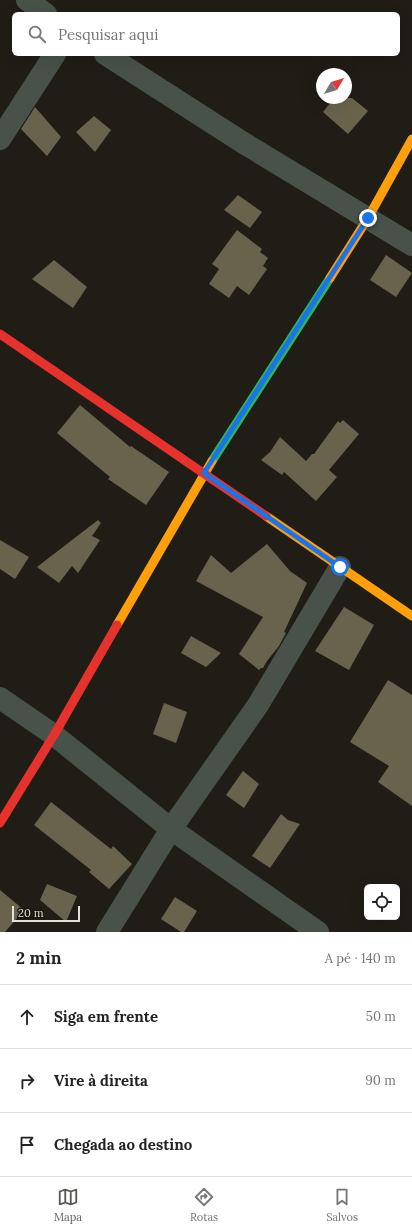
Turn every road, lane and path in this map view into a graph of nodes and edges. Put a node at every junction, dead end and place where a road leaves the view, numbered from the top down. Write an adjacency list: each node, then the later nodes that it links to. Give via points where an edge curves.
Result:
1 (27, 0): 2 (street)
2 (43, 12)
3 (55, 56): 5 (street)
4 (108, 56): 7 (street, via 242,142)
5 (0, 139)
6 (412, 139): 7 (street)
7 (368, 218): 8 (street); 10 (street)
8 (412, 245)
9 (0, 334): 10 (street)
10 (204, 473): 11 (street); 14 (street)
11 (340, 567): 12 (street); 16 (street, via 258,705)
12 (412, 616)
13 (0, 698): 14 (street)
14 (54, 735): 15 (street); 16 (street)
15 (0, 823)
16 (171, 829): 17 (street); 18 (street)
17 (107, 932)
18 (318, 932)

